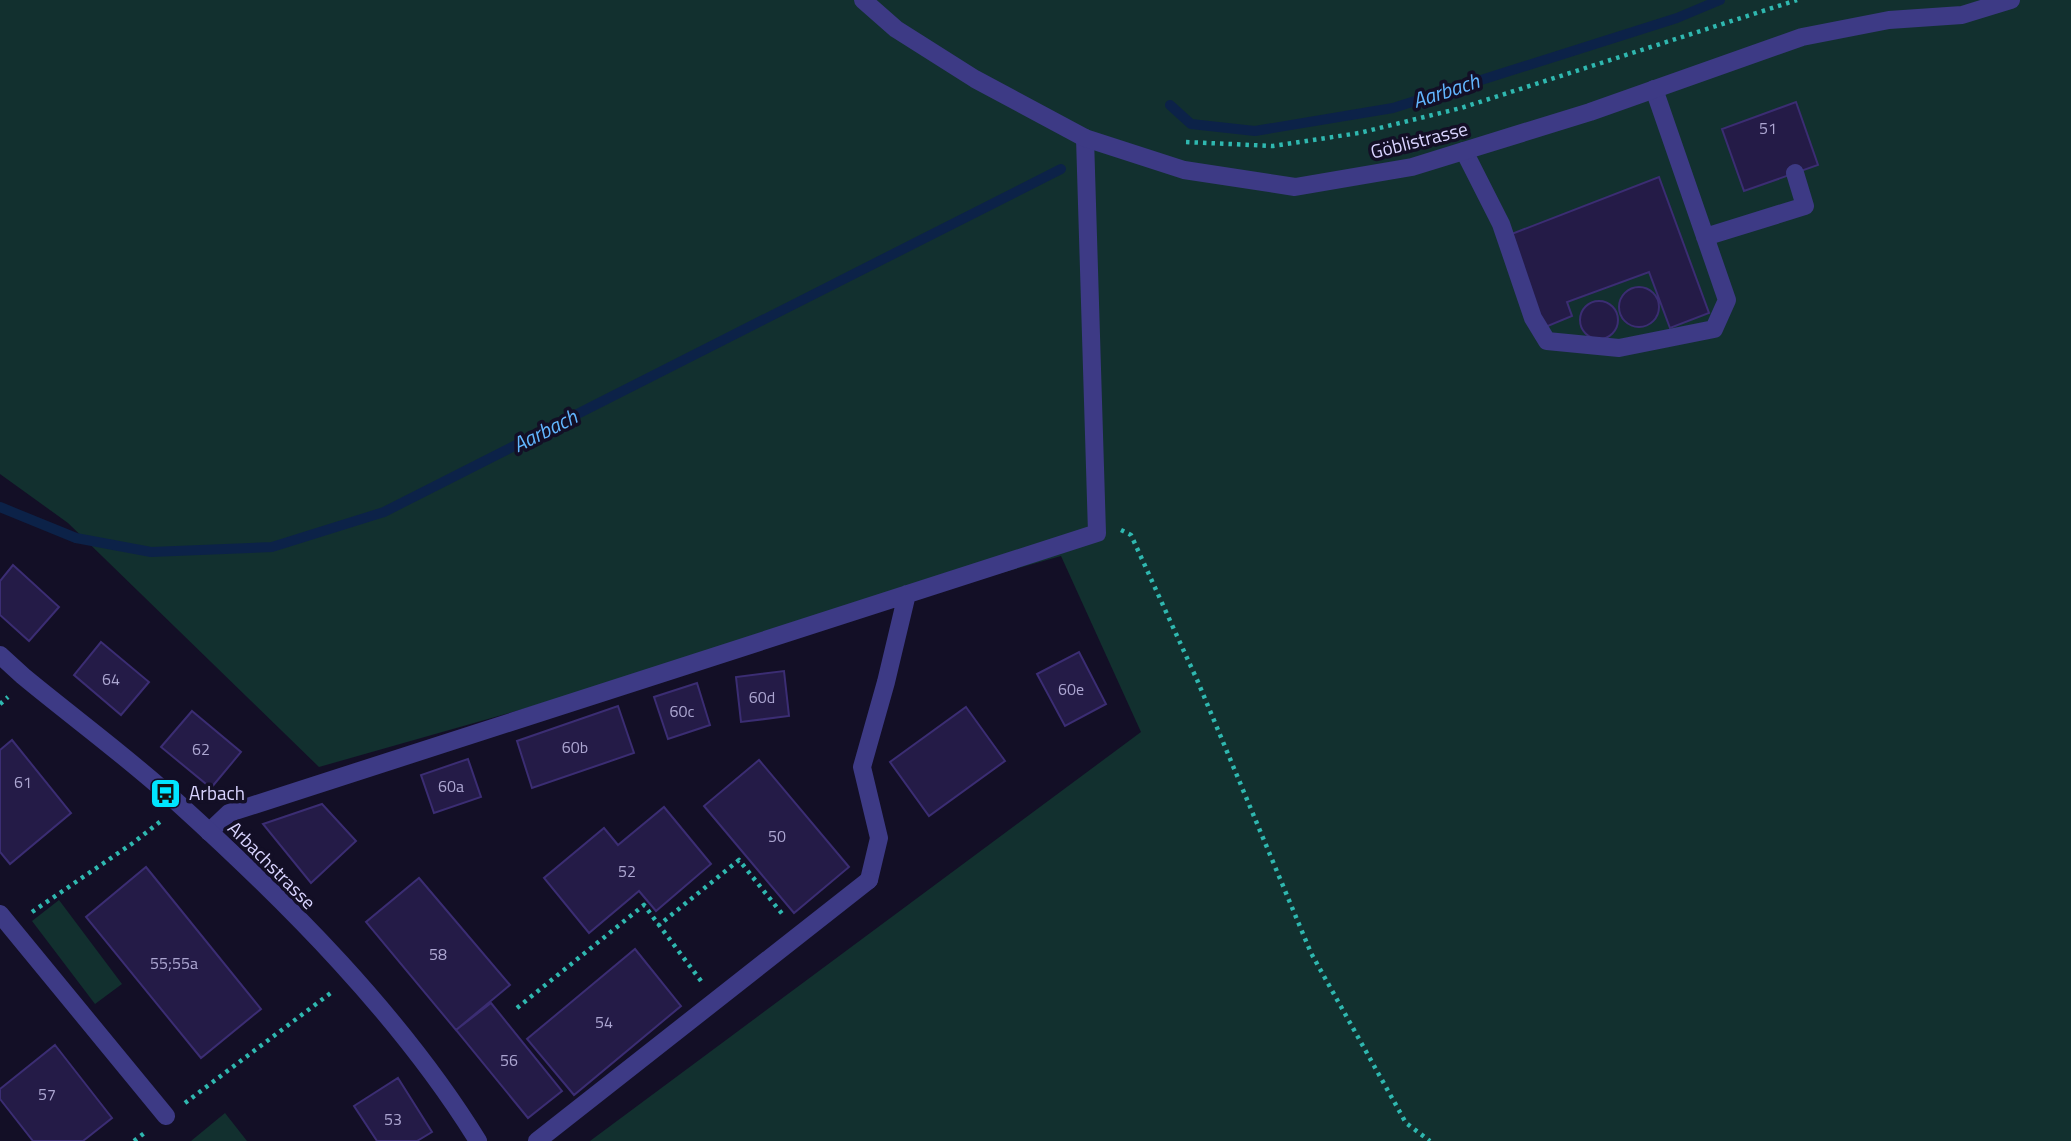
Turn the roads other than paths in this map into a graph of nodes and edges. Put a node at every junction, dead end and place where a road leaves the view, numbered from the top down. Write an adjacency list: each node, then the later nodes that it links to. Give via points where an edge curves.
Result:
1 (863, 0): 4 (street, Göblistrasse, via 896,29 975,79)
2 (2011, 0): 3 (street, Göblistrasse, via 1962,15 1889,20 1801,37)
3 (1654, 89): 5 (street, Göblistrasse); 7 (street)
4 (1085, 138): 5 (street, Göblistrasse, via 1184,170 1296,187 1412,167); 8 (street, via 1097,533)
5 (1464, 151): 7 (street, via 1501,224 1533,318 1547,341 1619,348 1714,329 1727,300)
6 (1795, 173): 7 (street, via 1805,206)
7 (1705, 237)
8 (907, 594): 10 (street, via 229,813); 14 (street, via 862,767 879,838 869,880)
9 (0, 655): 10 (street, Arbachstrasse)
10 (209, 832): 13 (street, Arbachstrasse, via 353,976 432,1074)
11 (0, 914): 12 (street)
12 (166, 1116)
13 (478, 1141)
14 (537, 1141)

